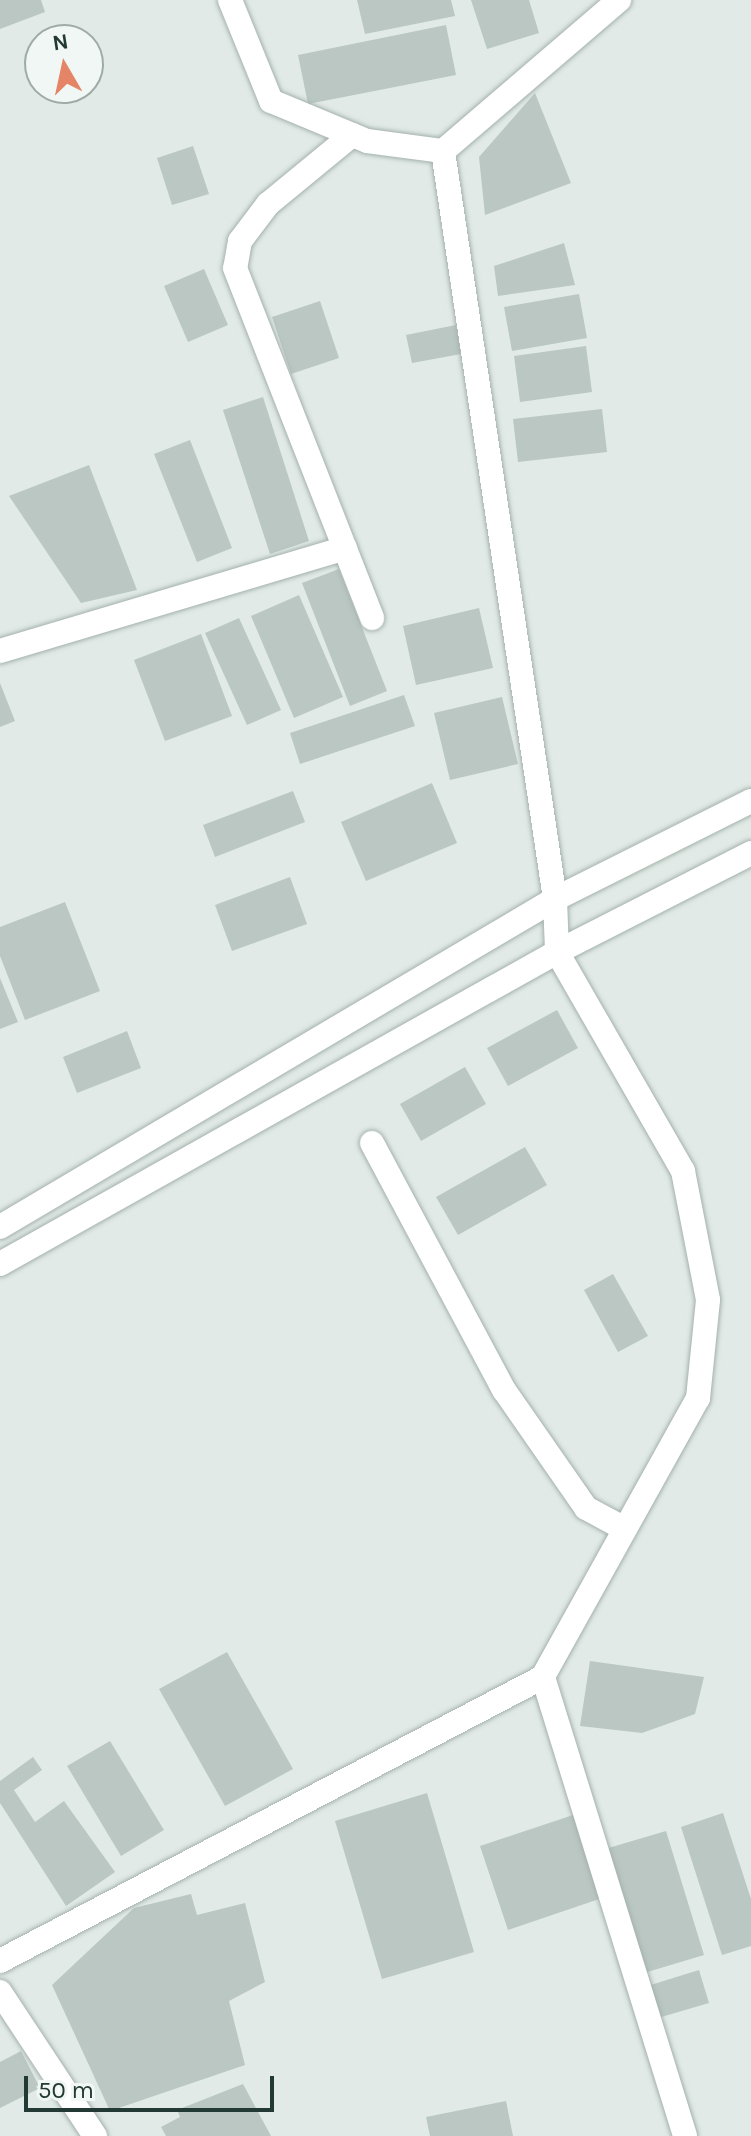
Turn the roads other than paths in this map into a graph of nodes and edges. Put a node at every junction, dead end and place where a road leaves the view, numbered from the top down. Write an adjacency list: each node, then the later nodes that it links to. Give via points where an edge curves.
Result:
1 (230, 0): 3 (street, via 271,101)
2 (619, 0): 4 (street)
3 (352, 135): 4 (street); 5 (street, via 268,204 240,241 235,268)
4 (443, 151): 10 (street)
5 (345, 548): 6 (street); 7 (street)
6 (372, 618)
7 (0, 651)
8 (751, 801): 10 (street)
9 (751, 853): 11 (street)
10 (555, 899): 11 (street); 13 (street)
11 (557, 952): 14 (street); 15 (street, via 683,1171 708,1300 698,1398)
12 (372, 1143): 15 (street, via 504,1390 586,1508)
13 (0, 1227)
14 (0, 1264)
15 (625, 1529): 16 (street)
16 (543, 1677): 17 (street, via 519,1684); 20 (street)
17 (0, 1961)
18 (0, 1992): 19 (street)
19 (95, 2136)
20 (685, 2136)

